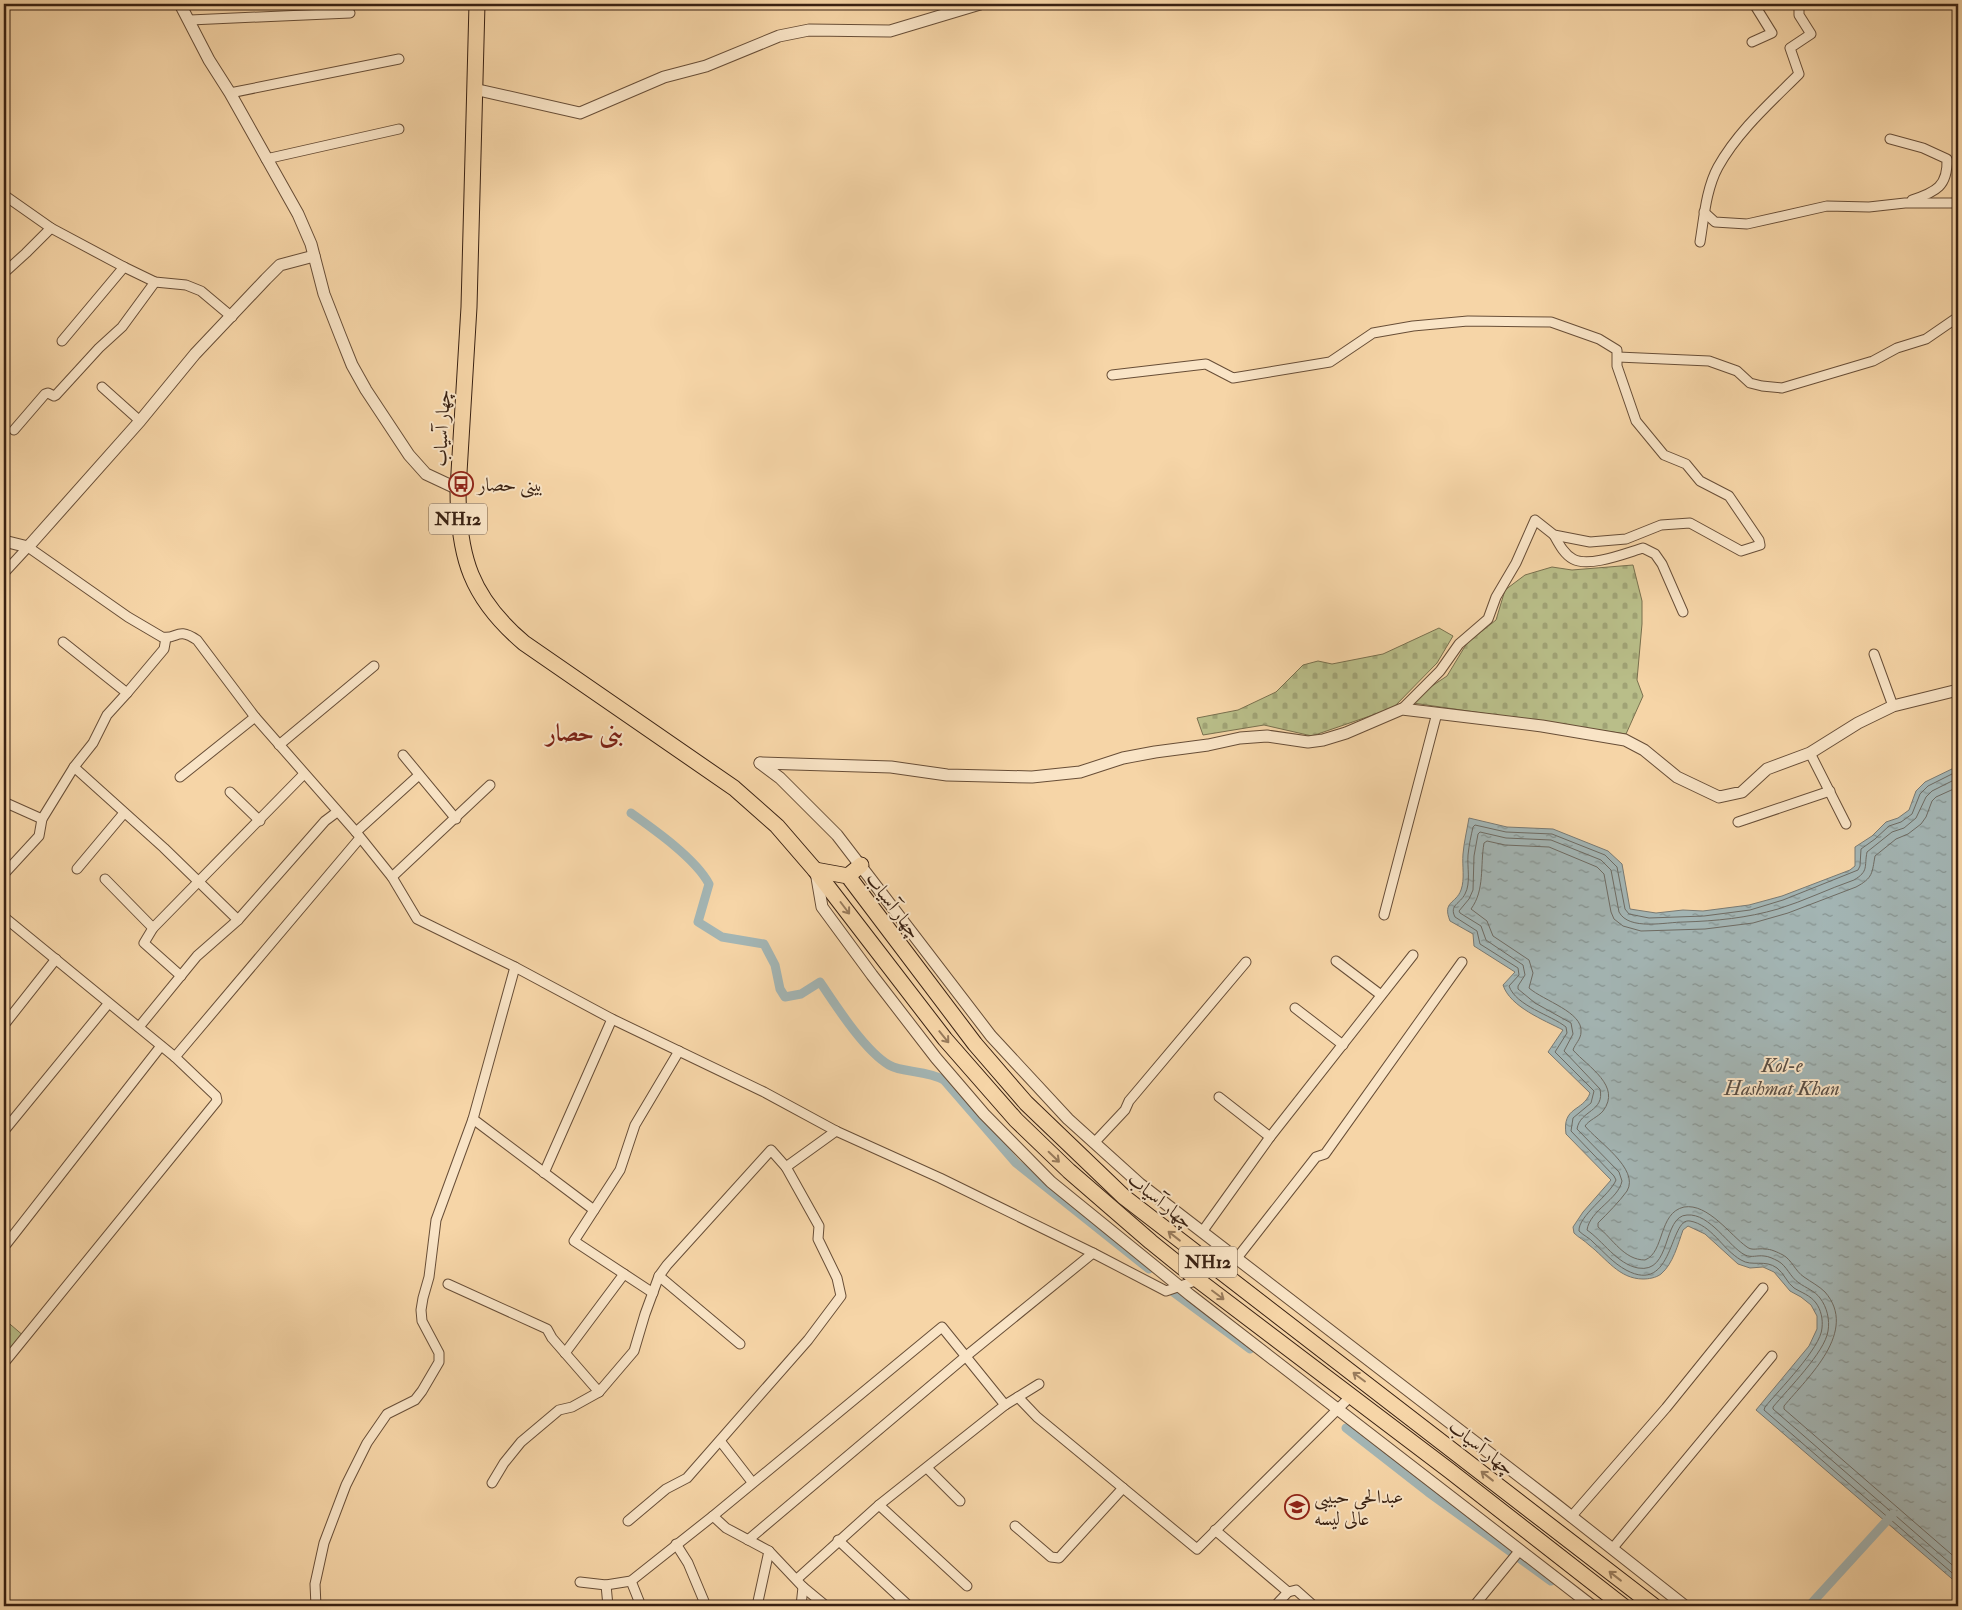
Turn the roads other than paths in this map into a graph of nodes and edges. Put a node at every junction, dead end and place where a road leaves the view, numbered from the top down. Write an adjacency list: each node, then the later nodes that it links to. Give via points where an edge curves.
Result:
1 (180, 4): 7 (street)
2 (477, 4): 10 (highway, چهار آسیاب / NH12)
3 (980, 4): 10 (street, via 890,31 809,30 779,36 706,66 664,77 580,113)
4 (1754, 4): 8 (street, via 1772,33)
5 (1799, 4): 18 (street, via 1799,15 1811,34 1790,48 1799,74 1750,123 1718,168)
6 (350, 13): 7 (street)
7 (190, 20): 11 (street, via 209,60)
8 (1752, 42)
9 (399, 59): 11 (street)
10 (474, 89): 33 (highway, چهار آسیاب / NH12, via 468,307)
11 (230, 93): 14 (street)
12 (399, 129): 14 (street)
13 (1890, 138): 16 (street, via 1947,159 1944,181 1929,195)
14 (266, 159): 21 (street, via 298,214)
15 (4, 195): 19 (street)
16 (1905, 203): 17 (street); 18 (street, via 1869,207 1827,206 1747,224 1715,222)
17 (1958, 203)
18 (1704, 212): 20 (street)
19 (50, 228): 22 (street); 23 (street)
20 (1700, 242)
21 (314, 256): 25 (street, via 280,266); 33 (street, via 324,294 352,365 389,428 426,474)
22 (124, 267): 24 (street); 27 (street)
23 (4, 273)
24 (155, 282): 25 (street, via 186,285 201,291); 32 (street, via 122,327 56,395 45,394)
25 (232, 317): 31 (street, via 195,354)
26 (1958, 317): 28 (street, via 1926,339 1897,348 1873,361 1782,388 1750,383 1737,372 1709,361)
27 (62, 341)
28 (1618, 357): 29 (street, via 1617,350 1599,339 1551,322 1468,320 1373,332 1330,362 1233,378 1206,364); 34 (street, via 1617,366 1636,420 1664,455 1686,464 1700,481 1729,496 1760,545 1741,551 1690,523 1661,525 1626,539 1590,542)
29 (1112, 375)
30 (102, 387): 31 (street)
31 (140, 420): 36 (street)
32 (14, 430)
33 (458, 489): 70 (highway, چهار آسیاب / NH12, via 461,543 468,568 488,607 505,626 550,661 734,788 777,826)
34 (1554, 534): 38 (street, via 1563,551 1574,560 1585,562 1614,557 1643,548 1655,554); 46 (street, via 1535,520 1488,619 1459,644 1440,671)
35 (4, 541): 36 (street)
36 (28, 547): 37 (street); 39 (street, via 128,617)
37 (4, 573)
38 (1683, 612)
39 (166, 638): 44 (street, via 164,649); 48 (street, via 187,633 197,640)
40 (63, 642): 44 (street)
41 (1874, 654): 45 (street)
42 (374, 666): 49 (street)
43 (1958, 690): 45 (street)
44 (128, 693): 52 (street, via 107,714 93,743)
45 (1893, 706): 50 (street)
46 (1402, 709): 47 (street); 68 (street, via 1323,740 1308,742 1267,736 1240,738 1123,758 1080,772 1032,777 947,775 891,767 760,762 837,835)
47 (1437, 713): 50 (street, via 1626,740 1677,777 1719,797 1742,792 1767,769); 76 (street)
48 (255, 717): 49 (street); 55 (street)
49 (279, 745): 53 (street)
50 (1810, 752): 57 (street)
51 (403, 755): 54 (street)
52 (74, 767): 61 (street); 63 (street)
53 (304, 774): 60 (street); 64 (street)
54 (420, 775): 62 (street); 67 (street)
55 (180, 777)
56 (490, 785): 62 (street)
57 (1830, 791): 65 (street); 66 (street)
58 (230, 792): 64 (street)
59 (4, 802): 63 (street)
60 (337, 812): 67 (street); 78 (street)
61 (124, 813): 69 (street); 75 (street)
62 (456, 818): 73 (street)
63 (42, 820): 71 (street, via 39,836)
64 (260, 821): 75 (street)
65 (1738, 822)
66 (1846, 824)
67 (358, 835): 73 (street); 96 (street)
68 (861, 865): 72 (highway); 102 (street, via 991,1036)
69 (77, 869)
70 (816, 870): 72 (highway, چهار آسیاب); 112 (highway, چهار آسیاب / NH12, one-way to 112, via 945,1039 1016,1120 1069,1171); 114 (street, via 822,907 936,1058 984,1114 1051,1182)
71 (4, 874)
72 (848, 876): 165 (highway, چهار آسیاب / NH12, one-way to 72, via 1124,1197 1026,1103 974,1044)
73 (392, 877): 85 (street, via 417,919)
74 (105, 879): 79 (street)
75 (199, 883): 78 (street); 79 (street)
76 (1384, 915)
77 (4, 917): 81 (street)
78 (238, 920): 86 (street, via 197,956)
79 (153, 928): 86 (street, via 144,943)
80 (1414, 955): 87 (street)
81 (56, 959): 88 (street); 91 (street)
82 (1336, 961): 87 (street)
83 (1246, 962): 102 (street, via 1129,1101 1125,1110)
84 (1462, 962): 109 (street, via 1325,1154 1316,1158)
85 (515, 967): 90 (street); 98 (street)
86 (181, 976): 92 (street)
87 (1381, 995): 93 (street)
88 (108, 1004): 92 (street); 99 (street)
89 (1295, 1008): 93 (street)
90 (612, 1019): 95 (street); 104 (street)
91 (4, 1025)
92 (139, 1027): 94 (street)
93 (1343, 1045): 101 (street)
94 (162, 1046): 96 (street); 107 (street)
95 (679, 1051): 100 (street); 105 (street, via 635,1125 620,1170)
96 (174, 1057): 121 (street, via 216,1096 217,1101)
97 (1219, 1097): 101 (street)
98 (473, 1119): 104 (street); 152 (street, via 436,1220 423,1298 422,1321 436,1344 439,1362 418,1395 387,1414 366,1443 324,1543 315,1584)
99 (4, 1131)
100 (836, 1131): 103 (street); 108 (street)
101 (1270, 1137): 106 (street)
102 (1094, 1143): 106 (street)
103 (786, 1167): 111 (street, via 771,1150); 128 (street, via 819,1226 818,1239 837,1278 841,1296)
104 (544, 1172): 105 (street)
105 (594, 1210): 110 (street, via 574,1241)
106 (1202, 1232): 109 (street)
107 (4, 1247)
108 (1094, 1253): 114 (street, via 1166,1291); 120 (street)
109 (1236, 1258): 136 (street)
110 (624, 1274): 116 (street); 118 (street)
111 (659, 1276): 116 (street); 117 (street)
112 (1198, 1280): 114 (street); 124 (highway, چهار آسیاب / NH12, one-way to 124)
113 (448, 1284): 118 (street, via 548,1329)
114 (1180, 1286): 127 (street)
115 (1763, 1288): 136 (street, via 1666,1408)
116 (653, 1294): 123 (street, via 634,1350)
117 (740, 1344)
118 (565, 1353): 123 (street)
119 (1772, 1356): 143 (street)
120 (965, 1357): 126 (street); 130 (street, via 942,1327); 140 (street)
121 (4, 1363)
122 (1039, 1384): 125 (street)
123 (599, 1392): 131 (street, via 572,1407 559,1410 521,1442)
124 (1351, 1396): 127 (street); 164 (highway, چهار آسیاب / NH12)
125 (1018, 1397): 126 (street); 132 (street, via 1037,1417)
126 (1005, 1405): 129 (street)
127 (1339, 1410): 139 (street); 145 (street)
128 (721, 1442): 130 (street); 137 (street, via 687,1478 666,1489)
129 (927, 1468): 133 (street); 134 (street)
130 (752, 1482): 135 (street)
131 (492, 1483)
132 (1123, 1488): 138 (street, via 1059,1558 1051,1557); 139 (street, via 1197,1549)
133 (960, 1501)
134 (879, 1505): 141 (street); 150 (street)
135 (713, 1516): 140 (street, via 726,1528); 142 (street)
136 (1571, 1517): 143 (street)
137 (628, 1521)
138 (1016, 1526)
139 (1215, 1530): 151 (street)
140 (748, 1540): 144 (street)
141 (838, 1540): 148 (street); 159 (street)
142 (676, 1544): 146 (street); 155 (street, via 688,1563)
143 (1612, 1549): 166 (street)
144 (769, 1551): 148 (street); 156 (street)
145 (1517, 1554): 162 (street); 163 (street)
146 (631, 1581): 149 (street); 154 (street)
147 (580, 1582): 149 (street)
148 (800, 1583): 157 (street); 158 (street)
149 (606, 1585): 153 (street)
150 (967, 1586)
151 (1288, 1592): 160 (street); 161 (street, via 1296,1590)
152 (316, 1606)
153 (608, 1606)
154 (641, 1606)
155 (706, 1606)
156 (757, 1606)
157 (801, 1606)
158 (826, 1606)
159 (910, 1606)
160 (1275, 1606)
161 (1314, 1606)
162 (1474, 1606)
163 (1592, 1606)
164 (1623, 1606)
165 (1654, 1606)
166 (1685, 1606)

